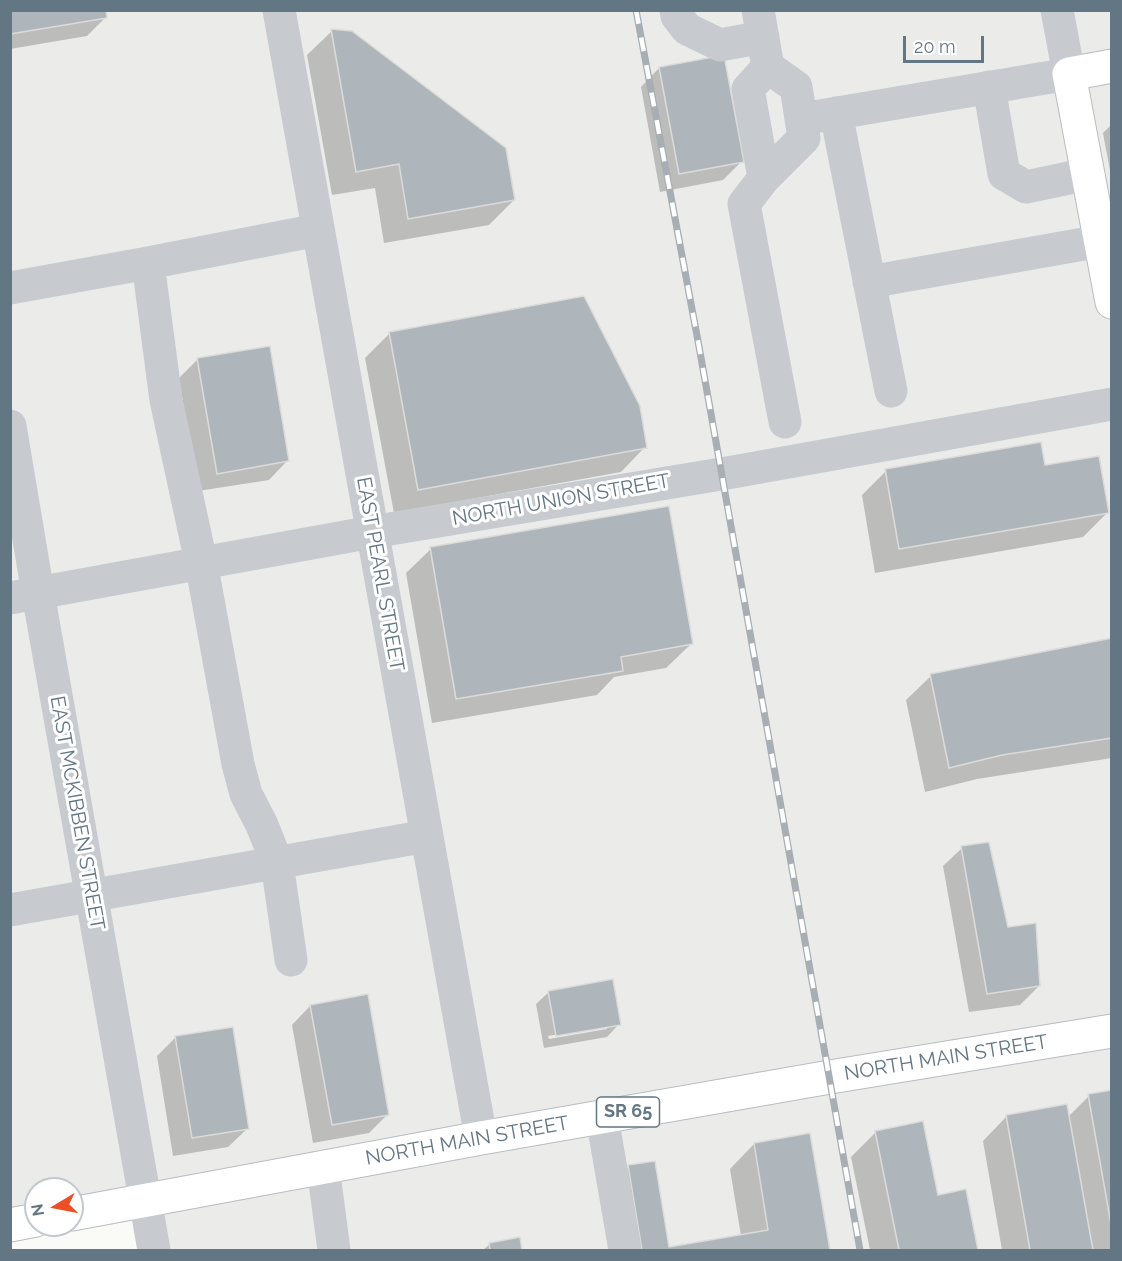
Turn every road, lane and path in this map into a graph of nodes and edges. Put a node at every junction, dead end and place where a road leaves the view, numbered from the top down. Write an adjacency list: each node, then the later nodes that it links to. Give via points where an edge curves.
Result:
1 (279, 10): 12 (street, EAST PEARL STREET)
2 (676, 10): 4 (street, via 687,29 720,45)
3 (1057, 10): 6 (street)
4 (763, 38): 9 (street, via 796,87); 11 (street, via 748,89)
5 (1112, 66): 6 (main road)
6 (1069, 74): 7 (street); 10 (main road)
7 (989, 87): 8 (street); 10 (street, via 1005,174 1026,187)
8 (836, 113): 9 (street); 15 (street)
9 (802, 119): 11 (street, via 804,138)
10 (1088, 174): 13 (main road)
11 (764, 178): 20 (street, via 744,204)
12 (318, 230): 14 (street); 22 (street, EAST PEARL STREET)
13 (1106, 240): 15 (street); 17 (main road)
14 (148, 263): 16 (street); 23 (street, via 166,400)
15 (869, 282): 18 (street)
16 (10, 288)
17 (1112, 302)
18 (891, 391)
19 (1112, 404): 22 (street, NORTH UNION STREET)
20 (785, 422)
21 (10, 426): 24 (street, EAST MCKIBBEN STREET)
22 (372, 532): 23 (street, NORTH UNION STREET); 25 (street, EAST PEARL STREET)
23 (201, 562): 24 (street, NORTH UNION STREET); 26 (street, via 238,765 246,794)
24 (24, 596): 27 (street, EAST MCKIBBEN STREET)
25 (427, 836): 26 (street); 32 (street, EAST PEARL STREET)
26 (277, 863): 27 (street); 29 (street)
27 (92, 895): 28 (street); 34 (street, EAST MCKIBBEN STREET)
28 (10, 910)
29 (291, 960)
30 (1112, 1031): 31 (main road, NORTH MAIN STREET / SR 65)
31 (602, 1117): 32 (main road, NORTH MAIN STREET / SR 65); 38 (street)
32 (481, 1138): 33 (main road, NORTH MAIN STREET / SR 65)
33 (323, 1167): 34 (main road, NORTH MAIN STREET / SR 65); 37 (street)
34 (146, 1200): 35 (main road, NORTH MAIN STREET / SR 65); 36 (street, EAST MCKIBBEN STREET)
35 (84, 1212)
36 (154, 1251)
37 (334, 1251)
38 (625, 1251)

